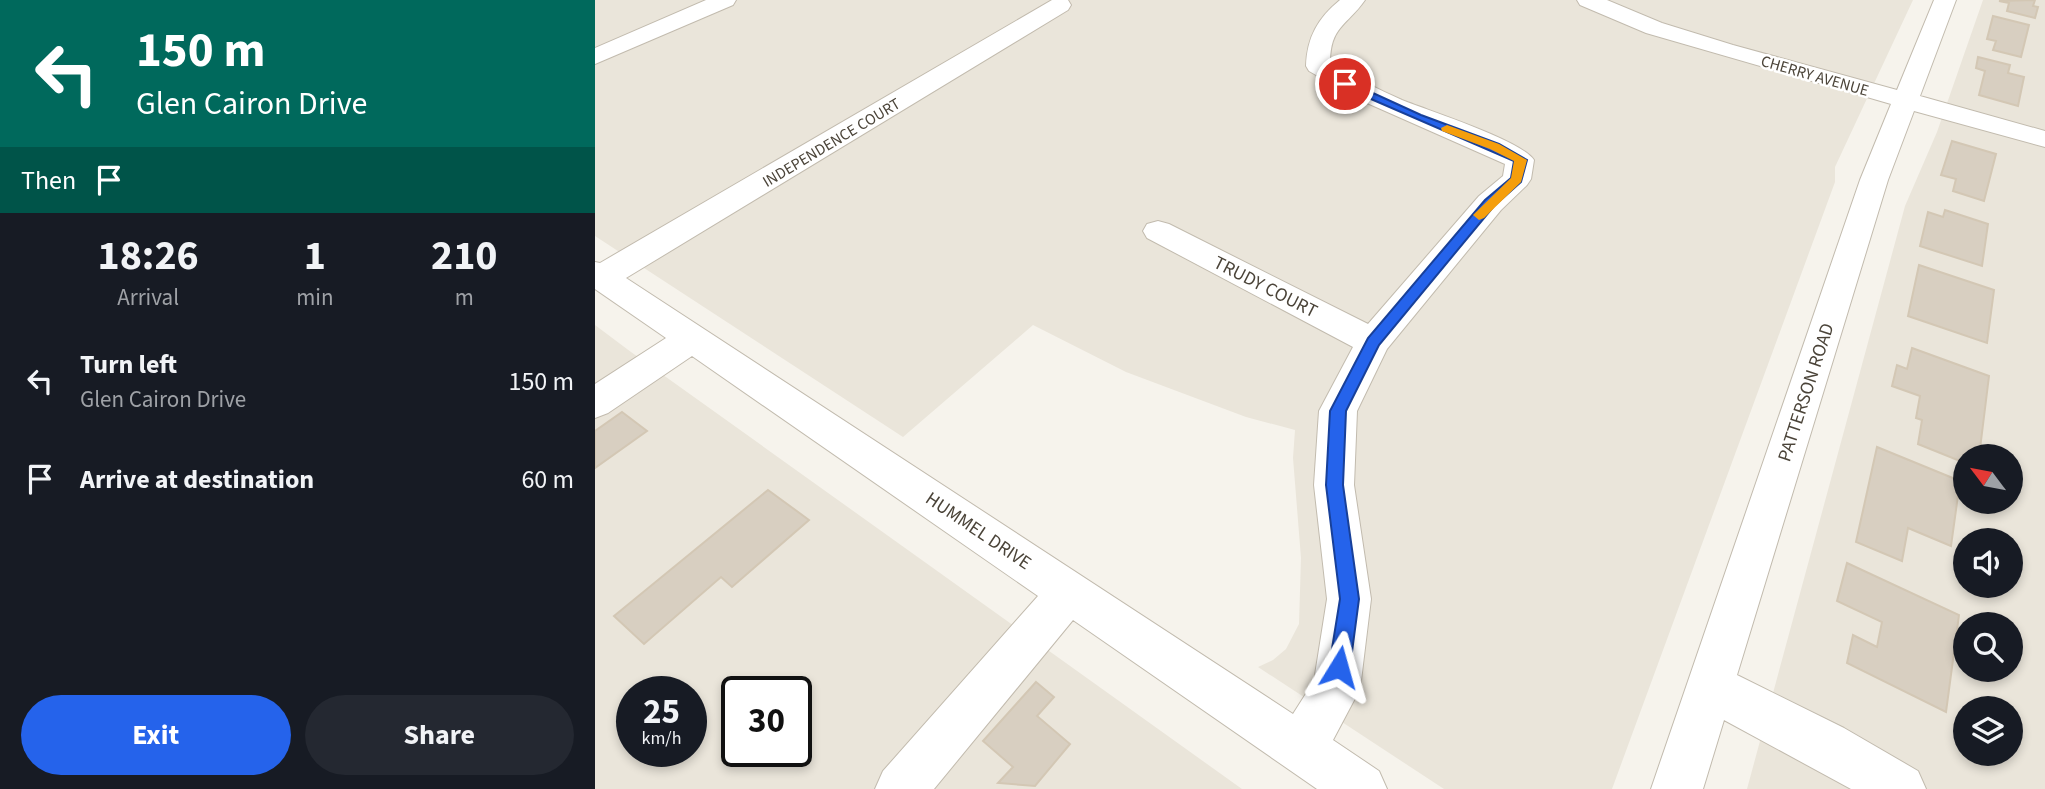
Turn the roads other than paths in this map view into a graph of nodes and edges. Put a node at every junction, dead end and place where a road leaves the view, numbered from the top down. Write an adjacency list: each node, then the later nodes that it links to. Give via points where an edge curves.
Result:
1 (725, 0): 6 (street)
2 (1354, 0): 12 (street, via 1332,18 1317,45 1318,66 1345,84 1520,160 1517,179 1490,203)
3 (1945, 0): 7 (street, PATTERSON ROAD)
4 (1611, 3): 7 (street, CHERRY AVENUE, via 1678,36)
5 (1060, 5): 10 (street, INDEPENDENCE COURT)
6 (595, 57)
7 (1905, 100): 8 (street, CHERRY AVENUE); 15 (street, PATTERSON ROAD, via 1874,180)
8 (2045, 139)
9 (1158, 231): 12 (street, TRUDY COURT)
10 (598, 275): 11 (street, HUMMEL DRIVE)
11 (693, 338): 13 (street); 14 (street, HUMMEL DRIVE)
12 (1373, 342): 16 (street, via 1338,411 1334,485 1349,599 1336,689)
13 (595, 403)
14 (1070, 591): 16 (street, HUMMEL DRIVE); 17 (street)
15 (1710, 687): 19 (street, PATTERSON ROAD); 20 (street)
16 (1301, 747): 18 (street, HUMMEL DRIVE)
17 (901, 789)
18 (1361, 789)
19 (1677, 789)
20 (1900, 789)

